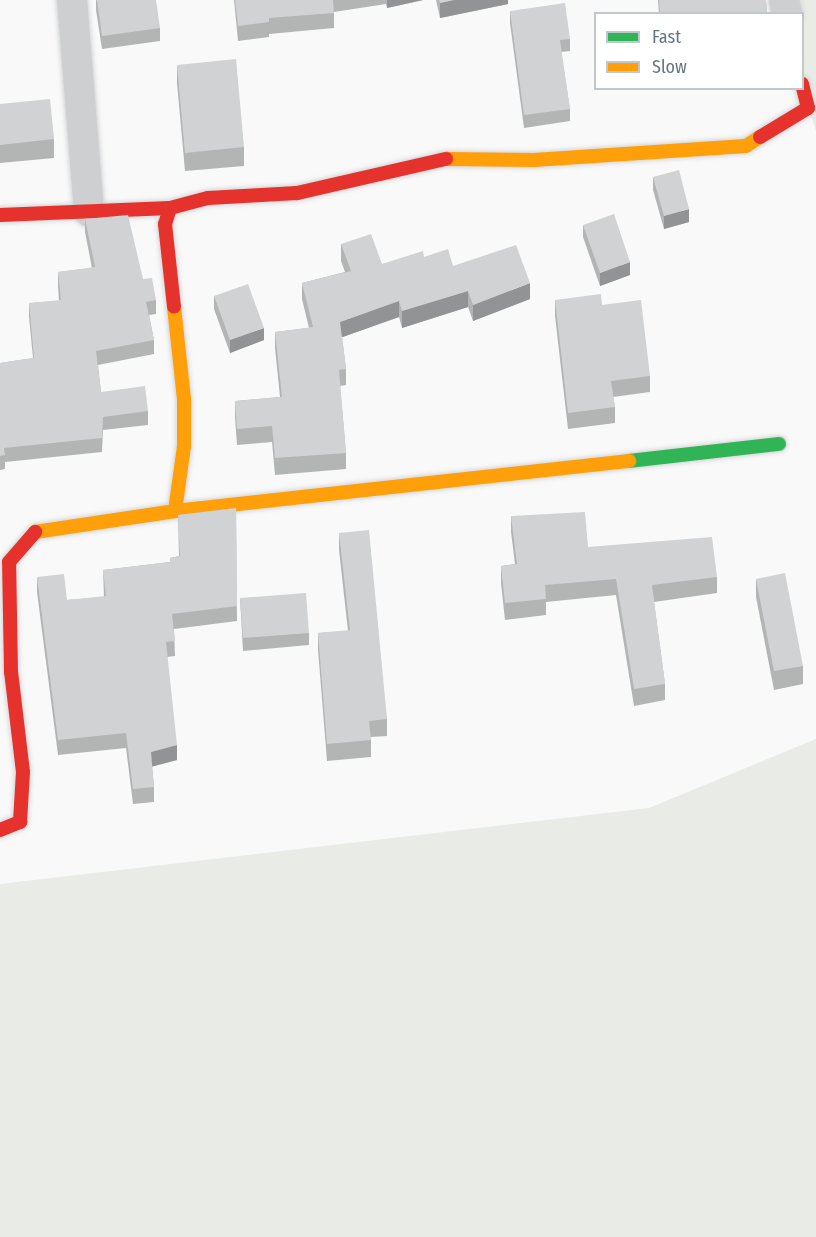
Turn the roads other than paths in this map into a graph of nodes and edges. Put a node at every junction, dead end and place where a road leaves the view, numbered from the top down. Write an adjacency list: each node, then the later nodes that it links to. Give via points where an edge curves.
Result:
1 (72, 0): 4 (street)
2 (804, 90): 3 (street, via 808,108 746,146 534,160 444,159 297,193 208,198)
3 (170, 208): 4 (street); 7 (street, via 165,224 184,399 184,446)
4 (89, 211): 5 (street)
5 (0, 215)
6 (779, 444): 7 (street)
7 (175, 511): 8 (street, via 37,529 9,562 11,672 23,772 20,822)
8 (0, 830)

